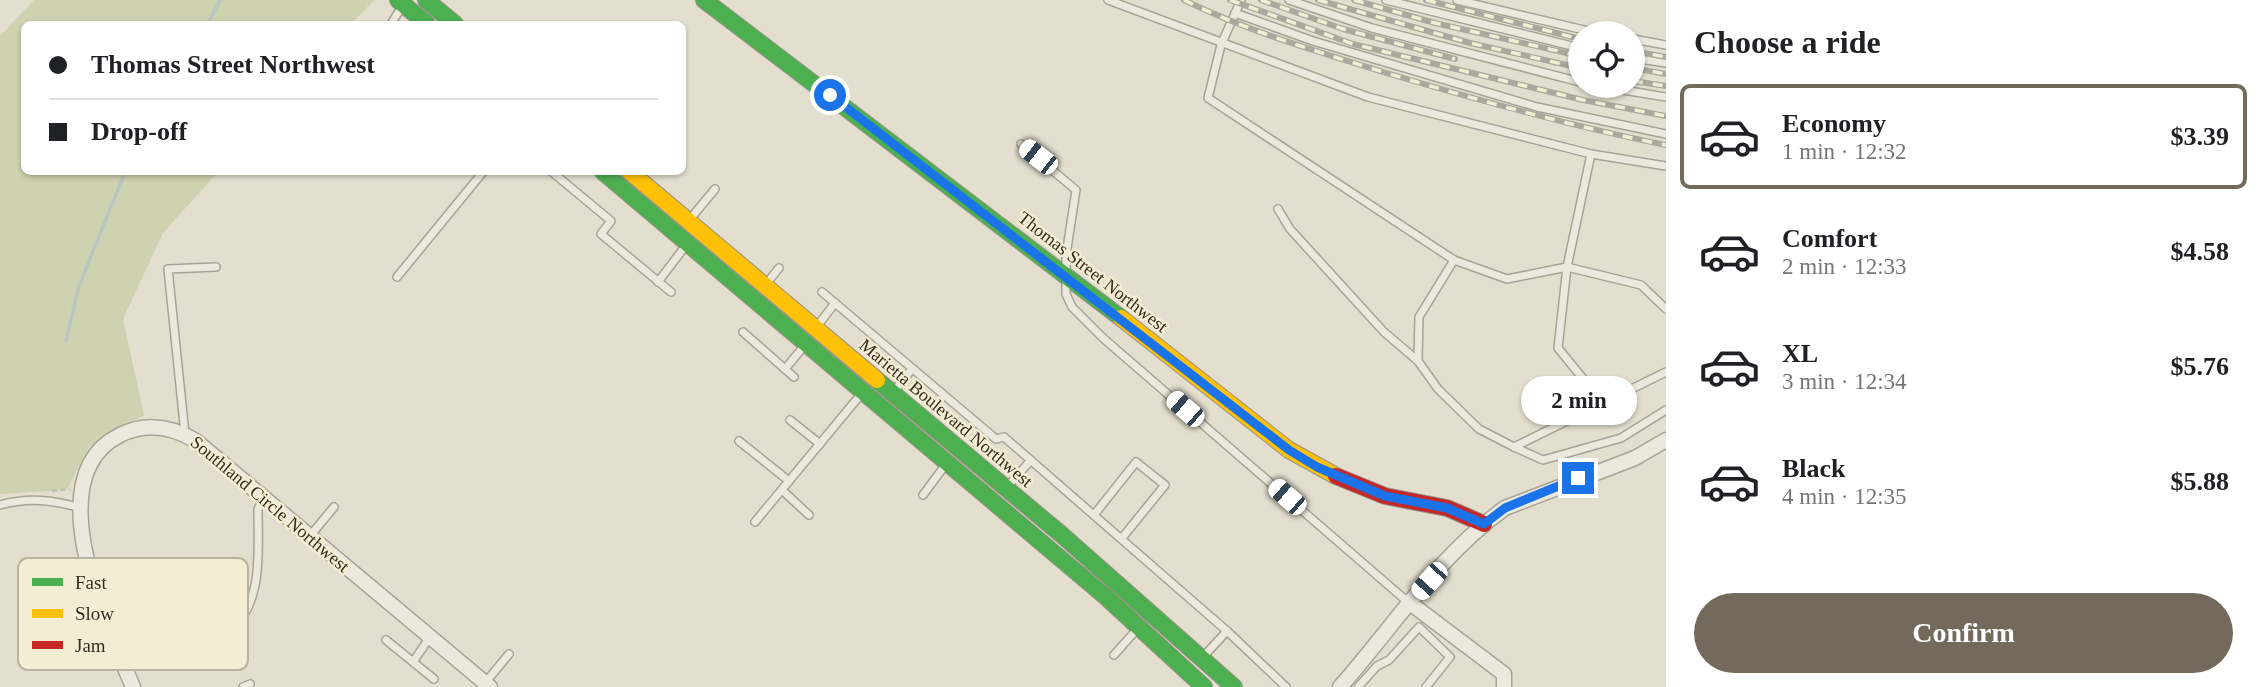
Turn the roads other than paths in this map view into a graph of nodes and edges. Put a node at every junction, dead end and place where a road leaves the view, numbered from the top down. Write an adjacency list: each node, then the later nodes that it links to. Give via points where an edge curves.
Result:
1 (426, 0): 12 (main road)
2 (704, 0): 39 (main road, Thomas Street Northwest)
3 (1108, 0): 15 (lane)
4 (1241, 0): 9 (lane)
5 (1289, 0): 20 (lane, via 1372,28)
6 (1386, 0): 16 (lane)
7 (1457, 0): 13 (lane)
8 (401, 2): 10 (lane); 11 (main road)
9 (1235, 13): 15 (lane); 23 (lane, via 1313,41 1537,107)
10 (392, 21)
11 (423, 21)
12 (451, 21)
13 (1568, 26)
14 (1645, 41): 17 (lane)
15 (1221, 45): 25 (lane, via 1368,96); 35 (lane, via 1208,98)
16 (1568, 45)
17 (1666, 45)
18 (1645, 60): 19 (lane)
19 (1666, 63)
20 (1568, 79)
21 (1645, 94): 22 (lane)
22 (1666, 97)
23 (1666, 134)
24 (1021, 144): 39 (lane, via 1076,190)
25 (1591, 154): 26 (lane); 37 (lane)
26 (1666, 166)
27 (481, 175): 40 (lane)
28 (556, 175): 41 (lane, via 611,221 601,234)
29 (606, 175): 34 (main road)
30 (634, 175): 33 (main road, Marietta Boulevard Northwest)
31 (715, 189): 33 (lane)
32 (1278, 209): 50 (lane, via 1290,229 1384,332)
33 (688, 221): 42 (main road, Marietta Boulevard Northwest)
34 (687, 244): 41 (lane); 49 (main road)
35 (1454, 260): 37 (lane, via 1507,279); 50 (lane, via 1419,317)
36 (216, 267): 60 (lane, via 168,270)
37 (1567, 267): 46 (lane, via 1641,285); 57 (lane, via 1558,348)
38 (779, 268): 42 (lane)
39 (1065, 274): 78 (main road, Thomas Street Northwest, via 1289,450 1317,467 1385,496 1447,508); 82 (lane, via 1072,307 1103,338)
40 (397, 277)
41 (658, 282): 43 (lane)
42 (764, 286): 47 (main road, Marietta Boulevard Northwest)
43 (671, 292)
44 (821, 292): 45 (lane)
45 (835, 303): 47 (lane); 52 (lane)
46 (1666, 309)
47 (815, 328): 56 (main road, Marietta Boulevard Northwest)
48 (743, 332): 51 (lane)
49 (806, 345): 51 (lane); 55 (main road)
50 (1418, 361): 64 (lane, via 1438,389 1479,429)
51 (785, 369): 54 (lane)
52 (912, 369): 56 (lane); 65 (lane, via 996,439 1004,437)
53 (1666, 372): 57 (lane)
54 (794, 377)
55 (862, 393): 63 (lane); 66 (main road)
56 (892, 393): 68 (main road, Marietta Boulevard Northwest)
57 (1602, 402): 64 (lane)
58 (1666, 410): 64 (lane, via 1621,438 1543,460)
59 (790, 420): 63 (lane)
60 (185, 434): 71 (street, Southland Circle Northwest); 74 (street, Southland Circle Northwest, via 151,426 114,438 90,465)
61 (1666, 440): 78 (street, via 1634,458 1505,508)
62 (739, 441): 67 (lane)
63 (820, 444): 67 (lane)
64 (1514, 447)
65 (1031, 460): 68 (lane); 75 (lane)
66 (947, 464): 70 (lane); 84 (main road)
67 (789, 481): 69 (lane)
68 (1006, 488): 90 (main road, Marietta Boulevard Northwest)
69 (782, 490): 76 (lane); 77 (lane)
70 (923, 495)
71 (264, 498): 79 (street, Southland Circle Northwest); 83 (lane, via 258,509 254,593)
72 (0, 505): 74 (lane, via 23,499 54,500)
73 (334, 507): 79 (lane)
74 (82, 508): 81 (street, Southland Circle Northwest)
75 (1094, 514): 80 (lane); 80 (lane, via 1136,463 1165,485)
76 (809, 515)
77 (755, 522)
78 (1484, 524): 82 (street)
79 (310, 536): 86 (street, Southland Circle Northwest)
80 (1122, 538): 85 (lane)
81 (87, 558)
82 (1410, 603): 99 (street); 102 (street, via 1504,674)
83 (248, 605)
84 (1139, 627): 89 (lane); 96 (main road)
85 (1227, 632): 90 (lane); 98 (lane)
86 (430, 637): 91 (lane); 94 (street, Southland Circle Northwest)
87 (386, 640): 91 (lane)
88 (509, 654): 94 (lane)
89 (1114, 655)
90 (1202, 657): 97 (main road, Marietta Boulevard Northwest)
91 (413, 662): 93 (lane)
92 (126, 670): 95 (street, Southland Circle Northwest)
93 (434, 679)
94 (487, 685)
95 (133, 687)
96 (1204, 687)
97 (1234, 687)
98 (1286, 687)
99 (1340, 687)
100 (1358, 687): 101 (lane, via 1419,627 1450,657)
101 (1426, 687)
102 (1504, 687)

